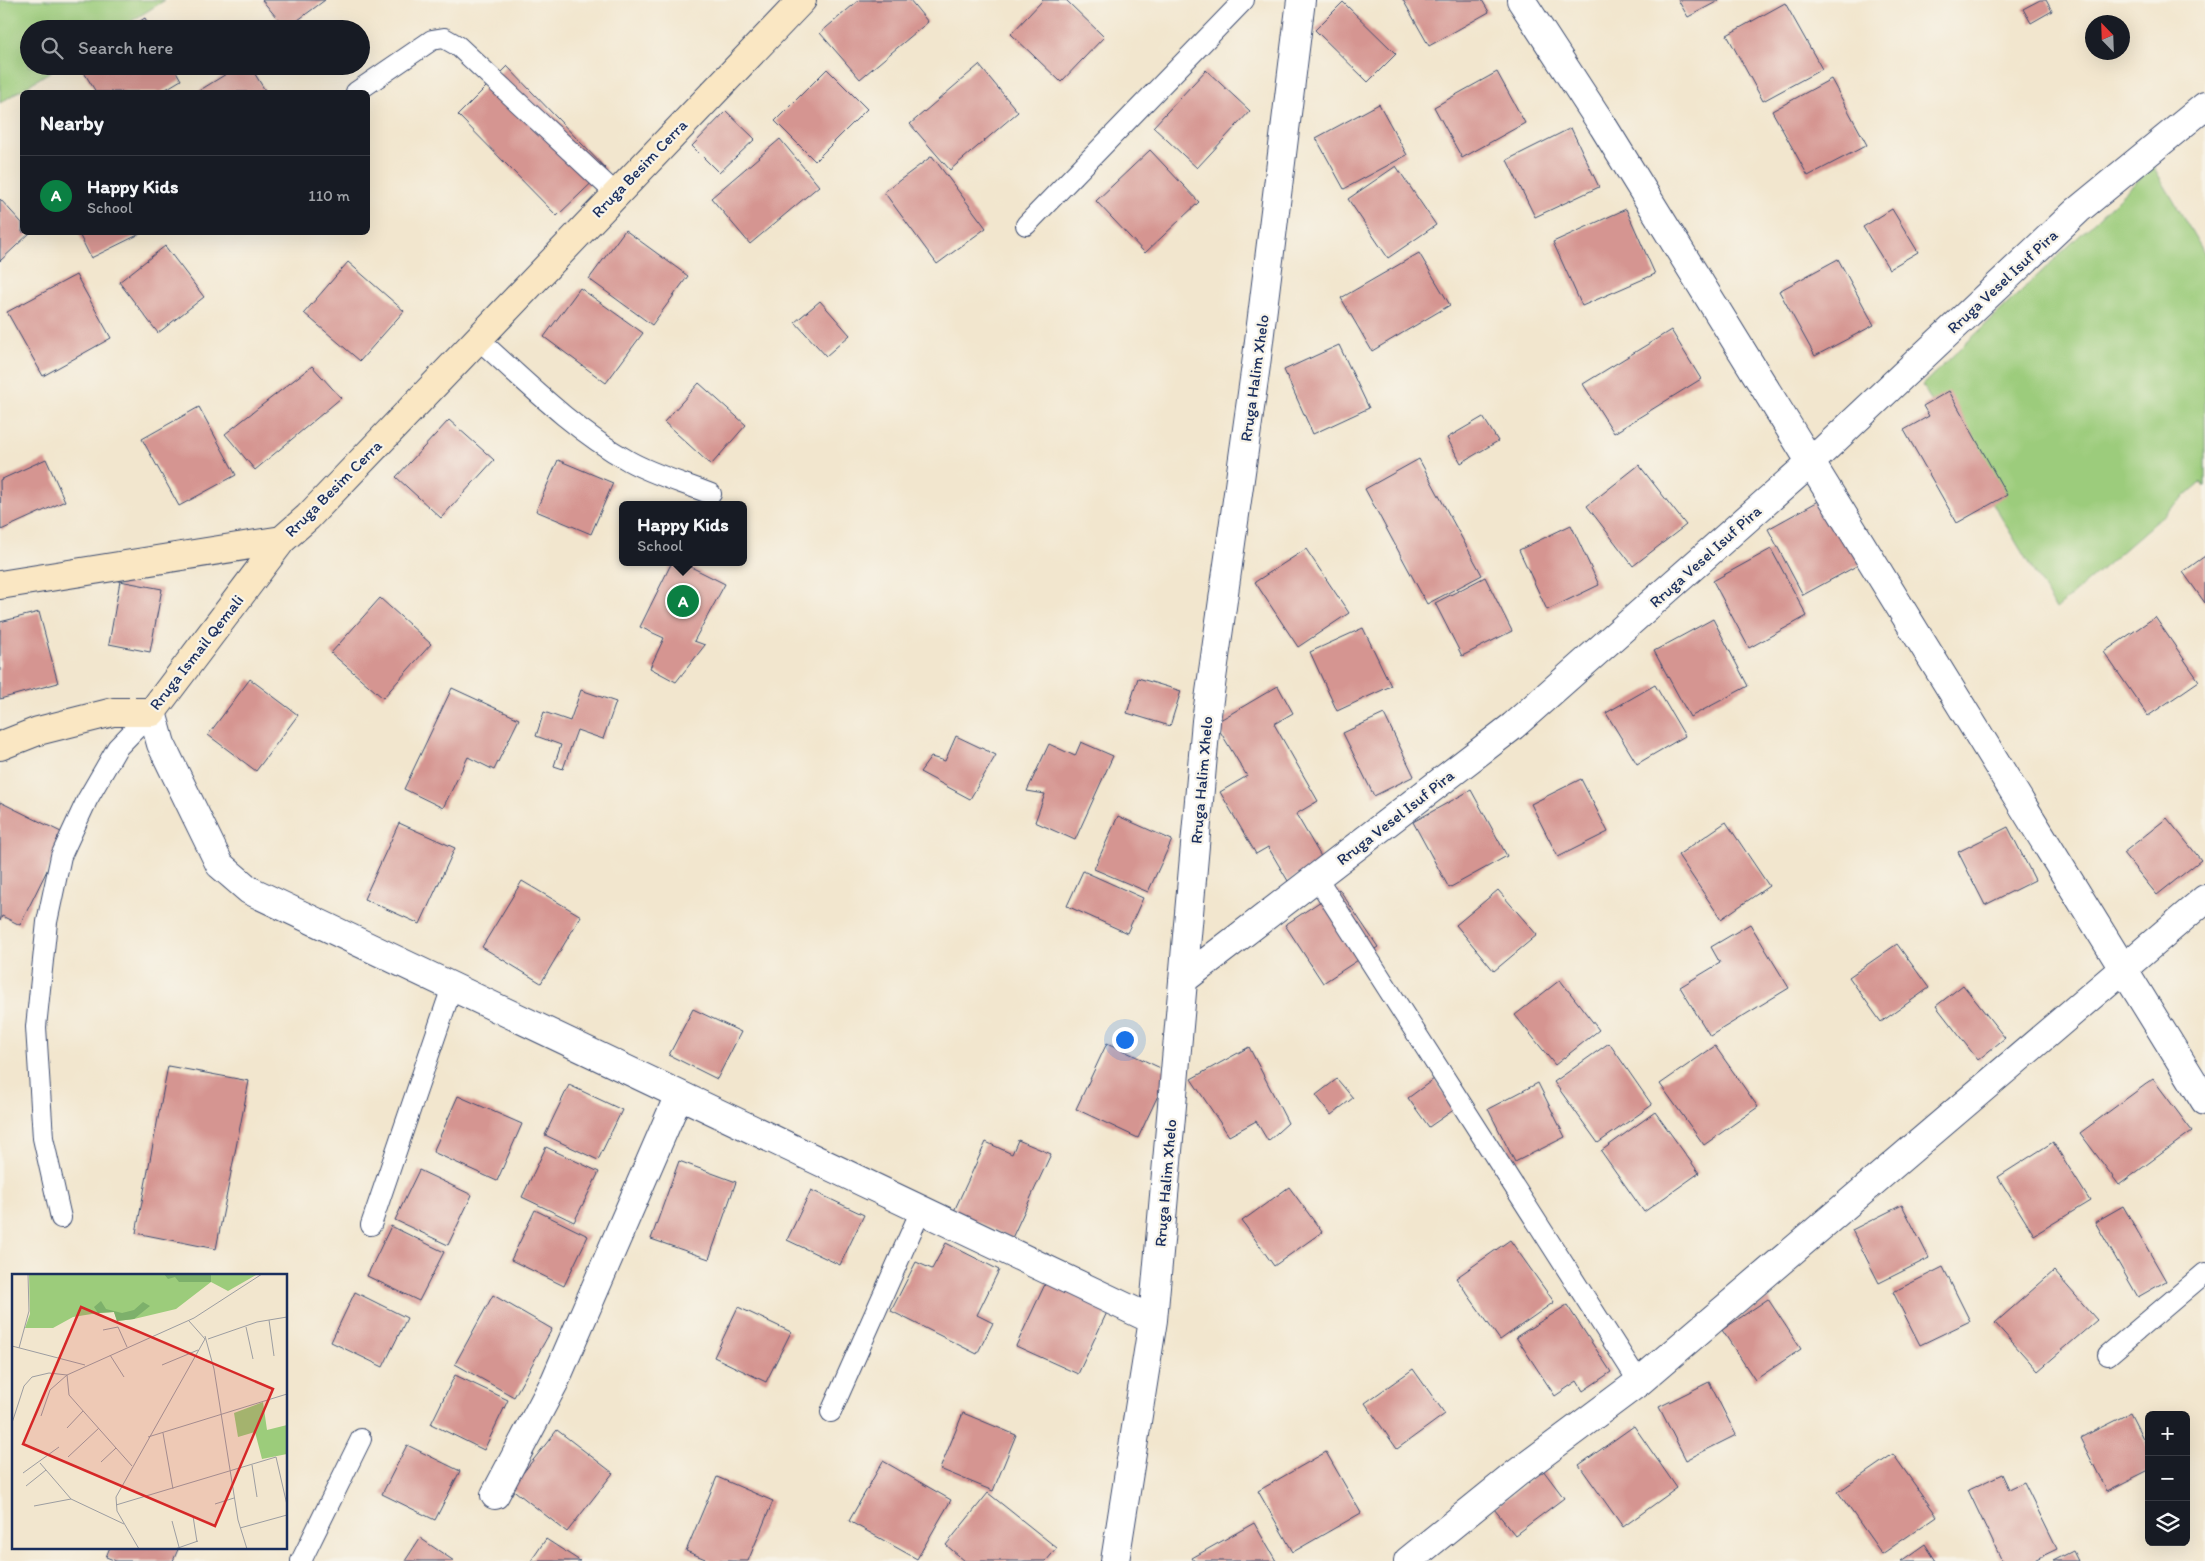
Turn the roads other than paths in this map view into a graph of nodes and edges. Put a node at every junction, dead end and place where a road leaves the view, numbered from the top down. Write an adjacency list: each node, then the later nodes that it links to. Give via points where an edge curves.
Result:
1 (802, 0): 7 (street, Rruga Besim Cerra)
2 (1244, 0): 8 (lane)
3 (1302, 0): 19 (street, Rruga Halim Xhelo, via 1206,721)
4 (1520, 0): 10 (street, via 1608,134)
5 (359, 90): 7 (lane, via 432,40 444,38 458,46)
6 (2205, 106): 10 (street, Rruga Vesel Isuf Pira, via 2078,210)
7 (615, 193): 9 (street, Rruga Besim Cerra)
8 (1026, 225)
9 (477, 338): 11 (lane, via 588,434 630,461); 12 (street, Rruga Besim Cerra, via 308,517)
10 (1810, 463): 16 (street, Rruga Vesel Isuf Pira, via 1513,726); 18 (street)
11 (711, 494)
12 (282, 540): 13 (street, Rruga Besim Cerra); 14 (street, Rruga Ismail Qemali)
13 (0, 585)
14 (152, 712): 15 (street, Rruga Ismail Qemali, via 113,712 38,731); 20 (street, via 161,744 220,864 250,890); 24 (lane, via 117,748 86,800 61,856 47,922 36,1027 43,1138)
15 (0, 746)
16 (1317, 878): 19 (street, Rruga Vesel Isuf Pira); 29 (lane)
17 (2205, 899): 18 (street)
18 (2122, 968): 22 (street); 29 (street)
19 (1183, 980): 27 (street, Rruga Halim Xhelo)
20 (452, 987): 21 (street); 25 (lane)
21 (679, 1095): 23 (street); 32 (street, via 555,1381)
22 (2205, 1101)
23 (921, 1210): 27 (street); 30 (lane)
24 (61, 1218)
25 (371, 1225)
26 (2205, 1273): 28 (lane)
27 (1153, 1320): 34 (street, Rruga Halim Xhelo)
28 (2108, 1355)
29 (1639, 1382): 35 (street, via 1517,1473)
30 (831, 1412)
31 (361, 1438): 33 (lane)
32 (495, 1495)
33 (302, 1561)
34 (1115, 1561)
35 (1408, 1561)

